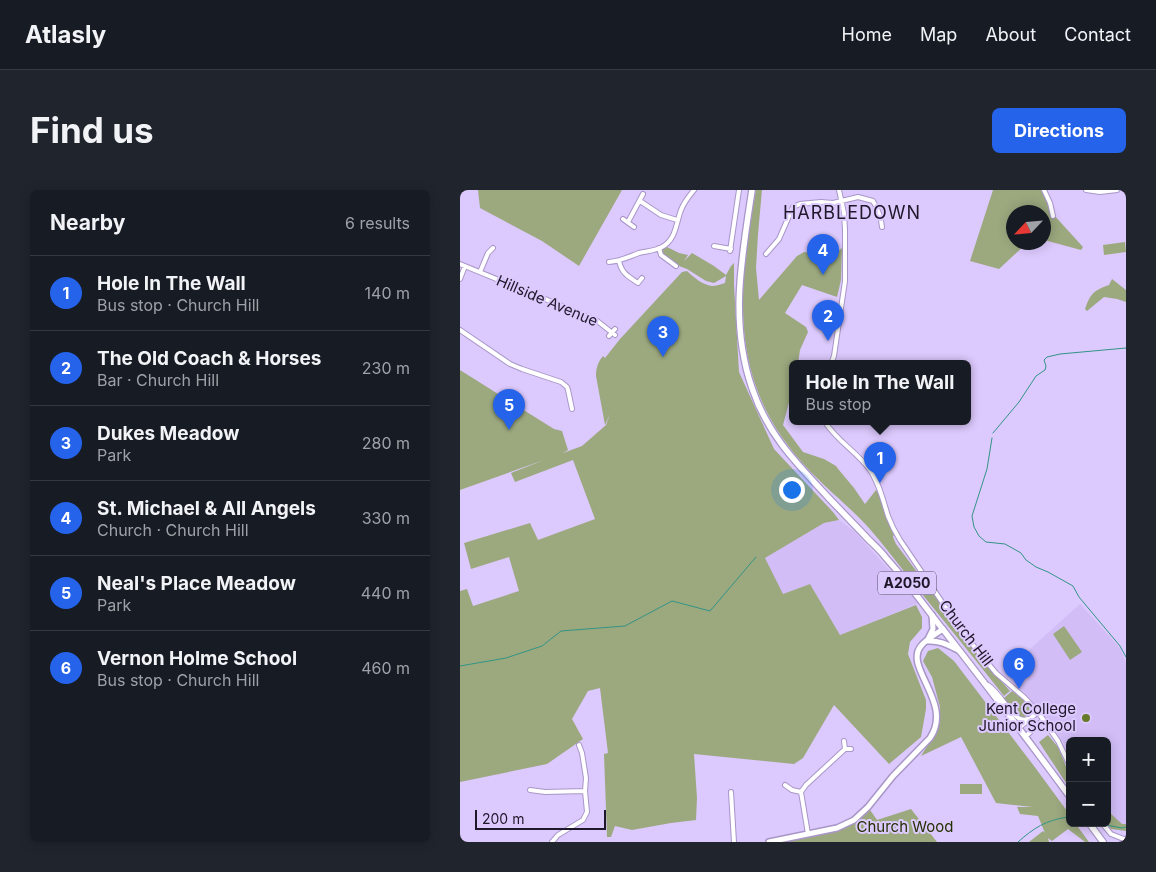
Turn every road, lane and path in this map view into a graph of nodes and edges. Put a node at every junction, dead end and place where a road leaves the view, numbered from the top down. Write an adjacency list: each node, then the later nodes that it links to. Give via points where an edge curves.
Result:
1 (694, 190): 13 (street, via 683,202)
2 (739, 190): 17 (street, via 730,250)
3 (752, 190): 34 (main road, A2050, via 738,306 745,362 763,414 786,452 885,556)
4 (839, 190): 10 (street)
5 (1044, 190): 11 (street)
6 (1086, 190): 7 (street)
7 (1117, 190)
8 (643, 194): 9 (street)
9 (640, 201): 13 (street, via 661,215); 14 (street)
10 (842, 201): 16 (street, via 858,197 873,201); 20 (street, via 794,207 779,239); 31 (street, via 845,281)
11 (1053, 216)
12 (623, 219): 14 (street)
13 (677, 220): 19 (street, via 678,230)
14 (628, 222): 15 (street)
15 (634, 226)
16 (882, 227)
17 (714, 246)
18 (493, 248): 26 (street, Hillside Avenue)
19 (659, 248): 22 (street); 25 (street, via 661,255)
20 (766, 254)
21 (609, 262): 22 (street)
22 (619, 262): 27 (street, via 629,277 638,283)
23 (460, 264): 24 (street, Hillside Avenue)
24 (465, 266): 26 (street, Hillside Avenue); 28 (street)
25 (676, 266)
26 (480, 272): 30 (street, Hillside Avenue, via 592,318)
27 (642, 278)
28 (460, 279)
29 (460, 330): 32 (street, via 510,364 561,382 568,390)
30 (613, 333)
31 (832, 360)
32 (572, 409)
33 (827, 425): 39 (street, Church Hill, via 873,474 900,540 963,633 996,673)
34 (932, 614): 35 (main road, A2050); 36 (street, via 933,629)
35 (943, 629): 36 (street); 37 (main road, A2050)
36 (927, 640): 37 (street, via 941,642); 57 (street, via 920,646 916,659 937,713 934,732 862,814 837,828)
37 (960, 652): 38 (main road, A2050)
38 (984, 682): 40 (street, via 995,689 1018,718); 42 (main road, A2050)
39 (1038, 712): 40 (street); 41 (street, Church Hill)
40 (1028, 719): 42 (street)
41 (1043, 720): 43 (street); 48 (street, Church Hill)
42 (1018, 728): 43 (main road, A2050)
43 (1025, 737): 54 (main road, A2050)
44 (844, 741): 46 (street)
45 (579, 745): 51 (street, via 586,778)
46 (845, 749): 47 (street); 53 (street)
47 (851, 749)
48 (1066, 758)
49 (785, 785): 53 (street)
50 (530, 790): 51 (street)
51 (585, 791): 59 (street, via 586,817)
52 (731, 792): 60 (street)
53 (801, 792): 57 (street)
54 (1066, 792)
55 (1092, 827): 62 (main road)
56 (1106, 827): 58 (street)
57 (808, 834): 61 (street)
58 (1126, 840)
59 (552, 842)
60 (734, 842)
61 (769, 842)
62 (1104, 842)

